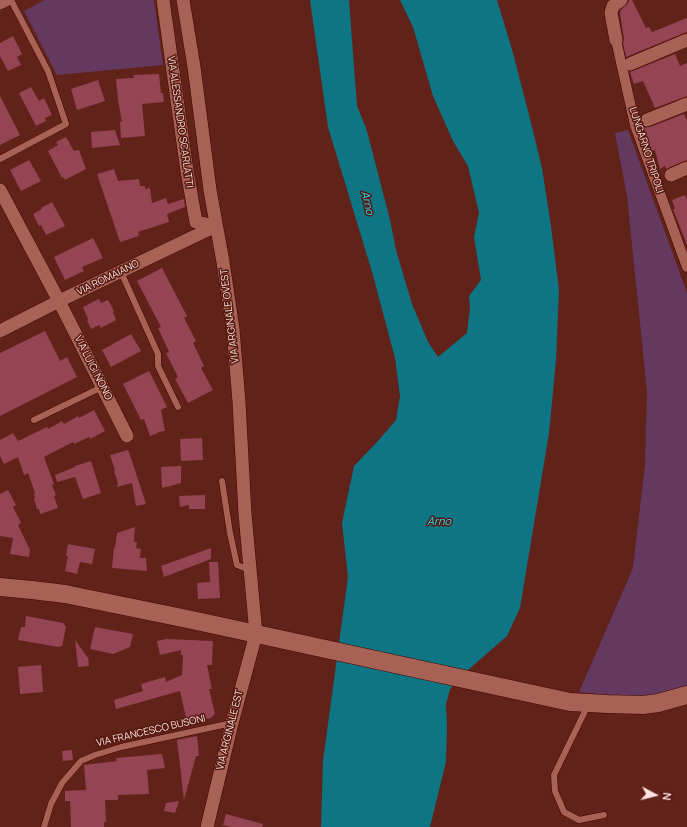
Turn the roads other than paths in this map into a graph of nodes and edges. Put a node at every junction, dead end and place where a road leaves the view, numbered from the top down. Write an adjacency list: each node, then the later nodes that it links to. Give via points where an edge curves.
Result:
1 (6, 0): 6 (street)
2 (11, 0): 12 (lane, via 48,71 66,124)
3 (163, 0): 16 (street, VIA ALESSANDRO SCARLATTI, via 196,222)
4 (183, 0): 16 (street, VIA ARGINALE OVEST)
5 (616, 2): 7 (street, LUNGARNO TRIPOLI, via 612,13)
6 (0, 3)
7 (616, 40): 17 (street, LUNGARNO TRIPOLI, via 635,125)
8 (687, 40): 9 (street)
9 (630, 64)
10 (687, 104): 11 (street)
11 (647, 120)
12 (0, 159)
13 (687, 168): 14 (street)
14 (671, 175)
15 (0, 190): 19 (street, VIA LUIGI NONO)
16 (216, 226): 18 (street, VIA ROMAIANO); 26 (street, VIA ARGINALE OVEST, via 233,329)
17 (687, 267)
18 (121, 272): 19 (street, VIA ROMAIANO); 22 (lane, via 158,354 158,366)
19 (58, 301): 20 (street, VIA ROMAIANO); 21 (street, VIA LUIGI NONO)
20 (0, 331)
21 (102, 386): 23 (lane); 24 (street, VIA LUIGI NONO)
22 (178, 407)
23 (34, 420)
24 (127, 436)
25 (222, 481): 26 (lane, via 237,565)
26 (250, 570): 28 (street, VIA ARGINALE OVEST)
27 (0, 587): 28 (main road, via 64,594)
28 (256, 634): 30 (main road, via 570,702); 31 (street, VIA ARGINALE EST)
29 (687, 695): 30 (main road, via 643,705)
30 (589, 703): 32 (lane, via 554,775 555,791 564,812 579,820)
31 (232, 723): 33 (lane, VIA FRANCESCO BUSONI, via 121,748 81,761 62,783); 34 (street, VIA ARGINALE EST)
32 (604, 816)
33 (44, 827)
34 (207, 827)

